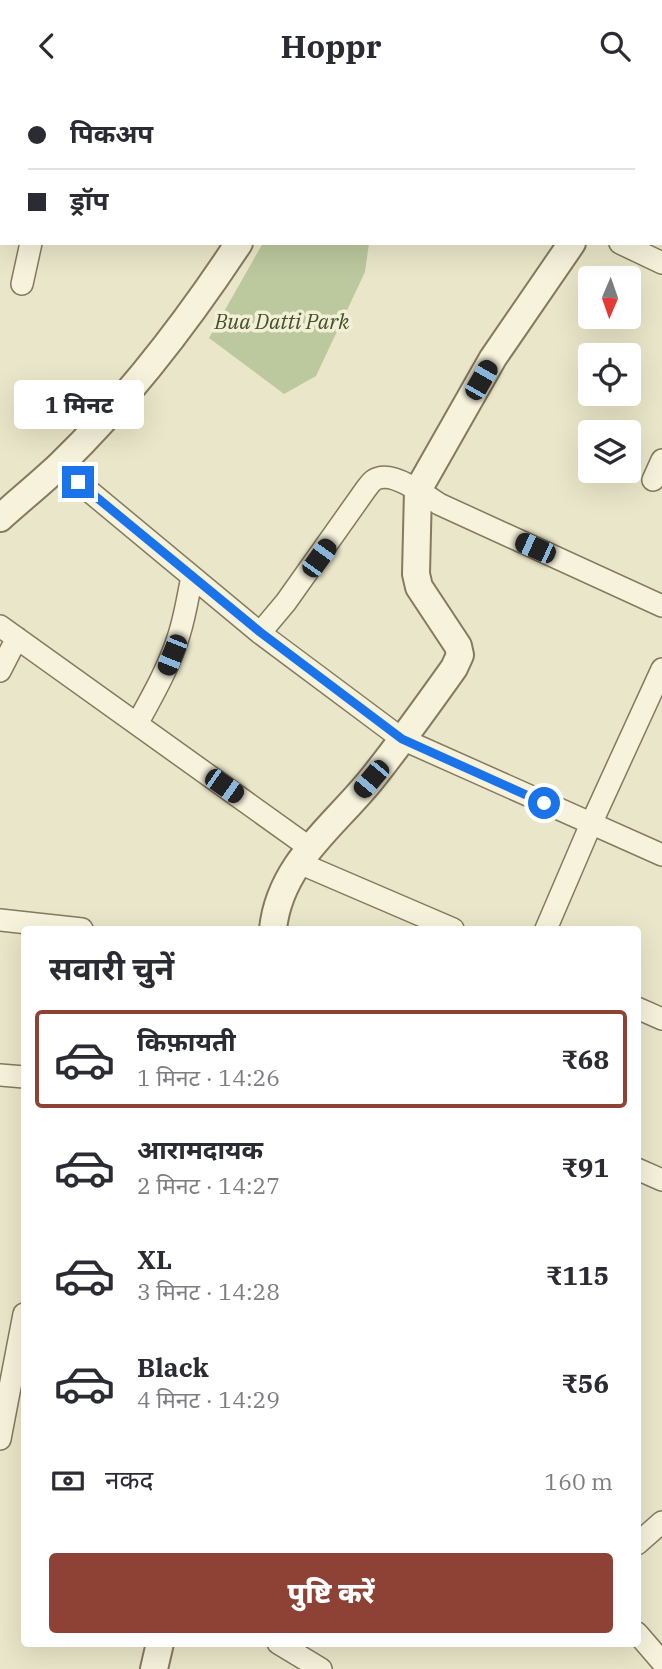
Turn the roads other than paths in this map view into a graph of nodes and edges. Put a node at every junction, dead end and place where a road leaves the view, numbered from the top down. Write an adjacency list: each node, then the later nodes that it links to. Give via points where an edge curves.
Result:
1 (32, 245): 6 (street)
2 (238, 245): 7 (street, via 126,393)
3 (571, 245): 8 (street, via 494,358)
4 (625, 245): 5 (street)
5 (662, 263)
6 (22, 284)
7 (59, 466): 9 (street); 10 (street)
8 (418, 490): 11 (street, via 439,504); 13 (street, via 385,477 373,481); 17 (street, via 419,587 460,655)
9 (2, 513)
10 (192, 577): 13 (street); 16 (street, via 172,655)
11 (662, 606)
12 (8, 632): 15 (street); 16 (street)
13 (260, 632): 17 (street)
14 (662, 669): 18 (street)
15 (0, 671)
16 (137, 724): 19 (street)
17 (402, 739): 18 (street); 19 (street)
18 (591, 824): 20 (street); 25 (street)
19 (304, 855): 23 (street, via 282,888); 24 (street)
20 (662, 855)
21 (0, 920): 22 (street)
22 (55, 926)
23 (273, 926)
24 (447, 926)
25 (546, 926)
26 (641, 1010): 27 (street)
27 (662, 1019)
28 (0, 1075): 29 (street)
29 (21, 1077)
30 (641, 1171): 31 (street)
31 (662, 1179)
32 (21, 1320): 33 (street)
33 (9, 1343): 34 (street)
34 (0, 1439)
35 (662, 1522): 36 (street)
36 (641, 1540)
37 (641, 1638): 40 (street)
38 (159, 1647): 41 (street)
39 (285, 1647): 42 (street)
40 (662, 1663)
41 (154, 1669)
42 (321, 1669)

